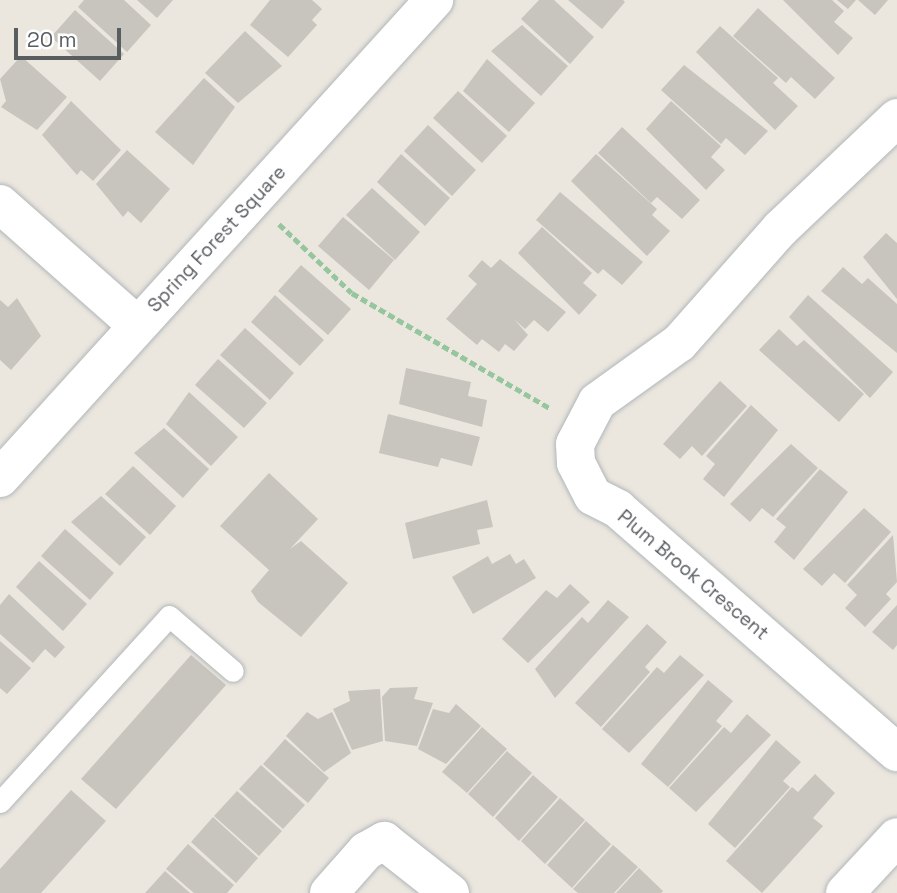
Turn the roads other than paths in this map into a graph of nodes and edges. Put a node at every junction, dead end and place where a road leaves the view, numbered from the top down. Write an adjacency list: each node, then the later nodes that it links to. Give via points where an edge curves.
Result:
1 (433, 0): 4 (street, Spring Forest Square)
2 (897, 118): 7 (street, Plum Brook Crescent, via 780,229 679,342 597,402 581,425 576,463 593,496 618,509)
3 (0, 204): 4 (street)
4 (137, 325): 5 (street, Spring Forest Square)
5 (0, 478)
6 (233, 671): 8 (lane, via 169,616)
7 (897, 752)
8 (0, 802)
9 (897, 837): 12 (street)
10 (329, 893): 11 (street, via 366,851 384,841)
11 (450, 893)
12 (845, 893)

